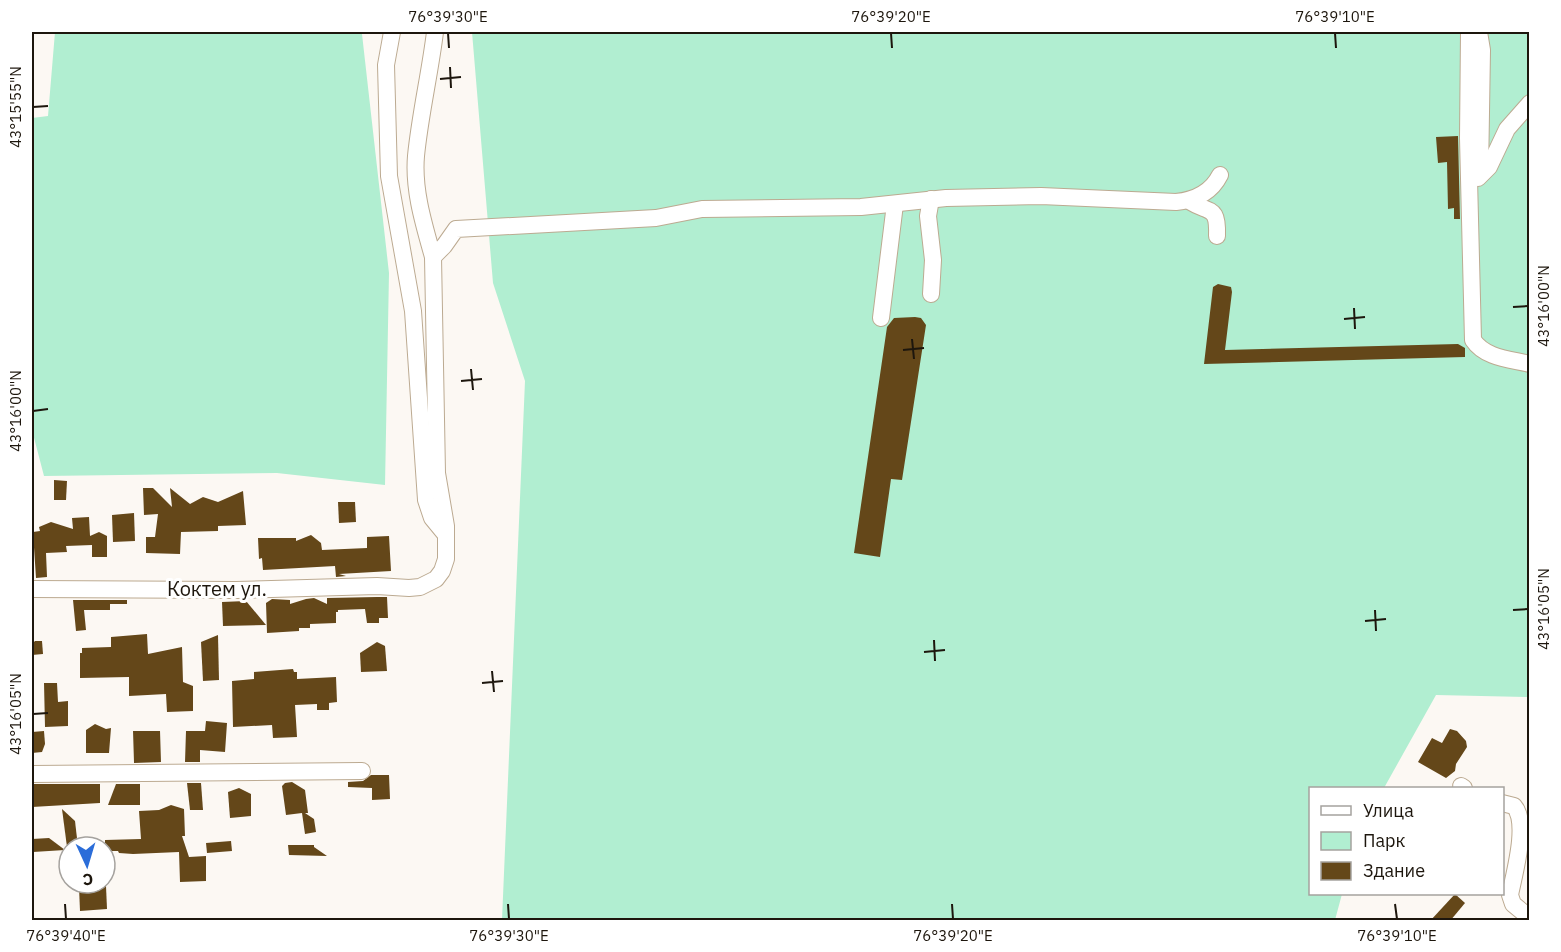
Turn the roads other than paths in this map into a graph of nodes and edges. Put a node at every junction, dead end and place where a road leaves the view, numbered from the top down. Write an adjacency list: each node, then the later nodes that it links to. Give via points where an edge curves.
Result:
1 (392, 32): 16 (street, via 386,65 389,176 413,311 426,500 432,518)
2 (435, 32): 12 (street, Коктем ул., via 416,157 423,224)
3 (1469, 32): 7 (street, via 1468,138)
4 (1479, 32): 7 (street, via 1482,50)
5 (1530, 103): 7 (street, via 1508,129 1489,166)
6 (1220, 175): 9 (street, via 1215,186)
7 (1475, 179): 15 (street, via 1473,340 1480,350 1491,355)
8 (931, 199): 9 (street, via 1041,196); 10 (street); 13 (street)
9 (1189, 201): 11 (street, via 1209,209 1215,216)
10 (895, 204): 12 (street, via 702,209 646,219 456,229); 14 (street)
11 (1217, 236)
12 (433, 257): 16 (street, Коктем ул., via 437,473)
13 (931, 294)
14 (880, 318)
15 (1530, 364)
16 (446, 535): 17 (street, Коктем ул., via 442,571 420,586)
17 (32, 589)
18 (362, 771): 19 (street)
19 (32, 774)
20 (1504, 803): 21 (street, via 1514,806 1520,815 1510,895 1513,904)
21 (1530, 918)

